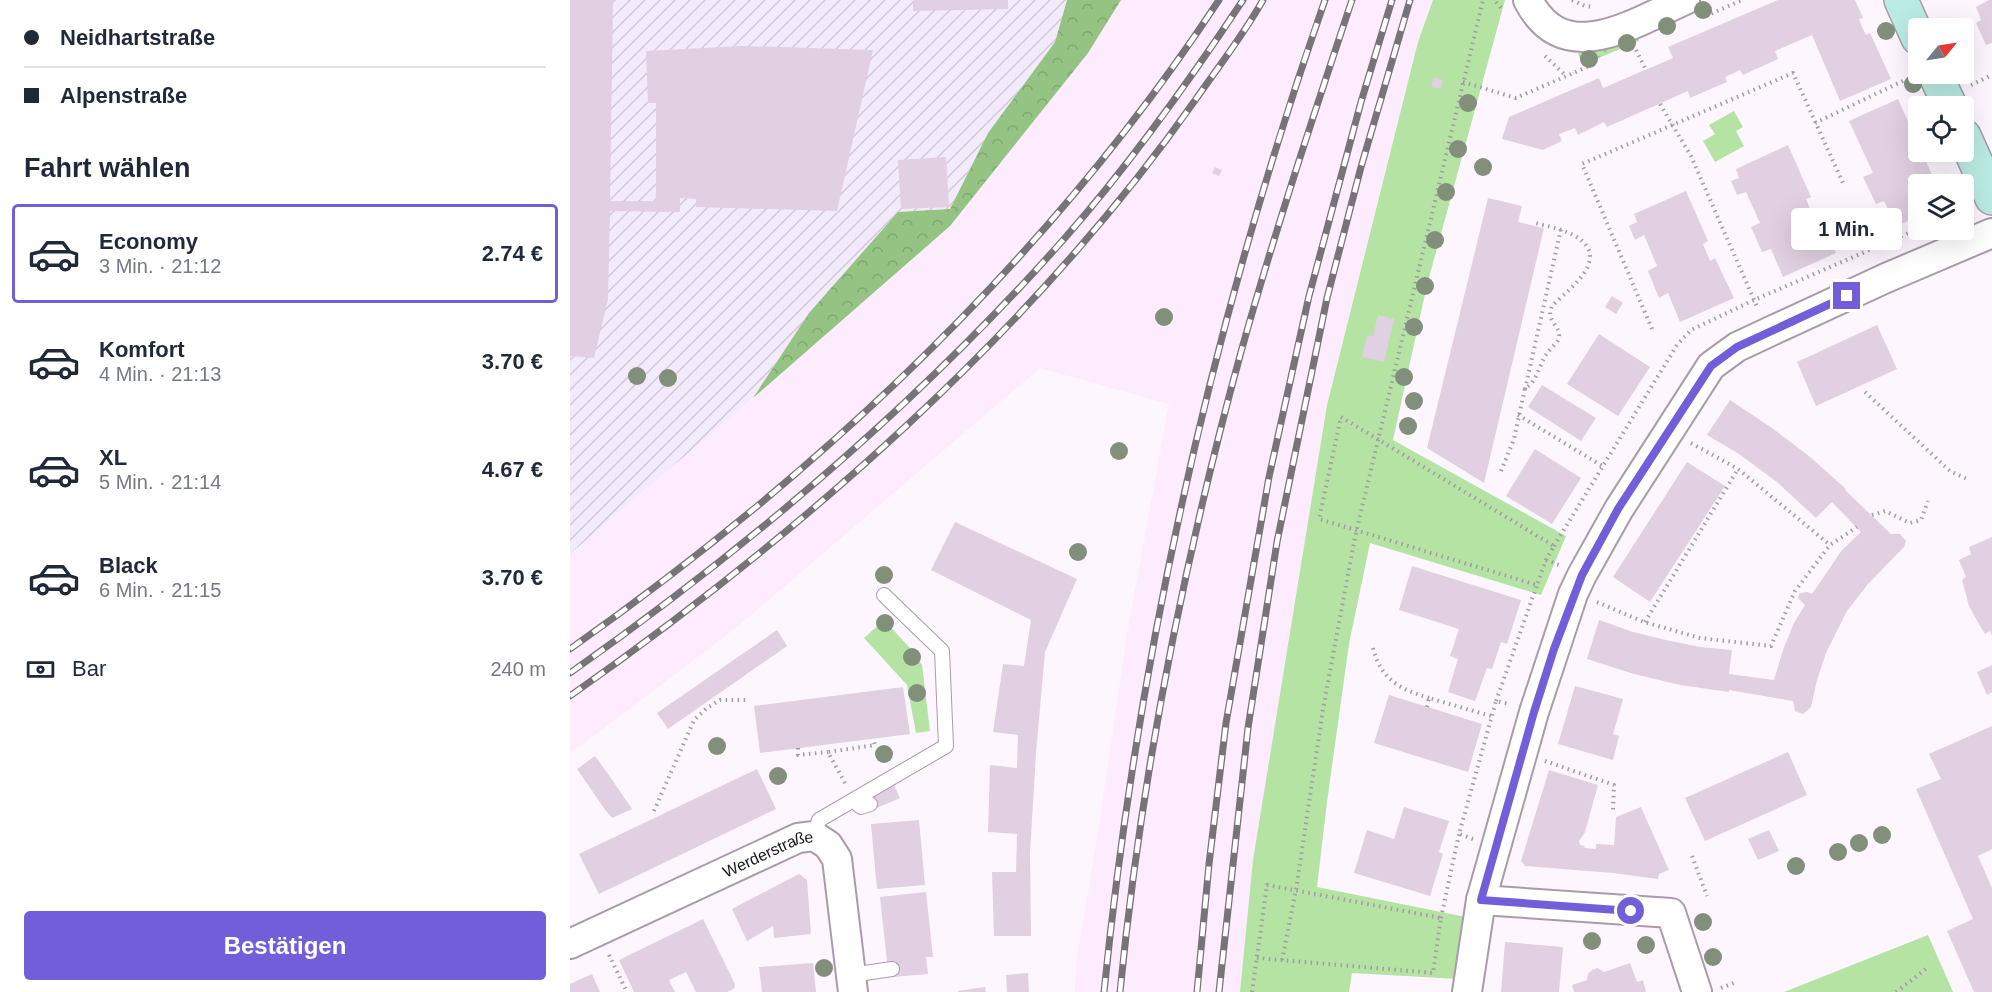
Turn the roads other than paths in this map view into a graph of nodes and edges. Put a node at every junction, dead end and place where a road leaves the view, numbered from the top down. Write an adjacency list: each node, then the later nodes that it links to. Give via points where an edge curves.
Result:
1 (1528, 0): 2 (street, via 1543,23 1554,31 1591,38 1622,29)
2 (1685, 0)
3 (1901, 0): 4 (street)
4 (1909, 18)
5 (1929, 84): 6 (street)
6 (1940, 96)
7 (1974, 158): 8 (street)
8 (1992, 198)
9 (1992, 233): 14 (street, via 1737,347 1711,366 1618,509 1582,575 1547,668)
10 (884, 595): 11 (lane, via 942,651 946,746)
11 (853, 800): 12 (lane, via 861,807); 13 (lane, via 819,819)
12 (870, 804)
13 (814, 836): 15 (street, Werderstraße, via 798,837); 17 (street, Werderstraße, via 828,845 837,859)
14 (1481, 900): 18 (street); 19 (street, via 1671,913)
15 (570, 944)
16 (892, 969): 17 (lane)
17 (852, 983)
18 (1467, 992)
19 (1698, 992)

